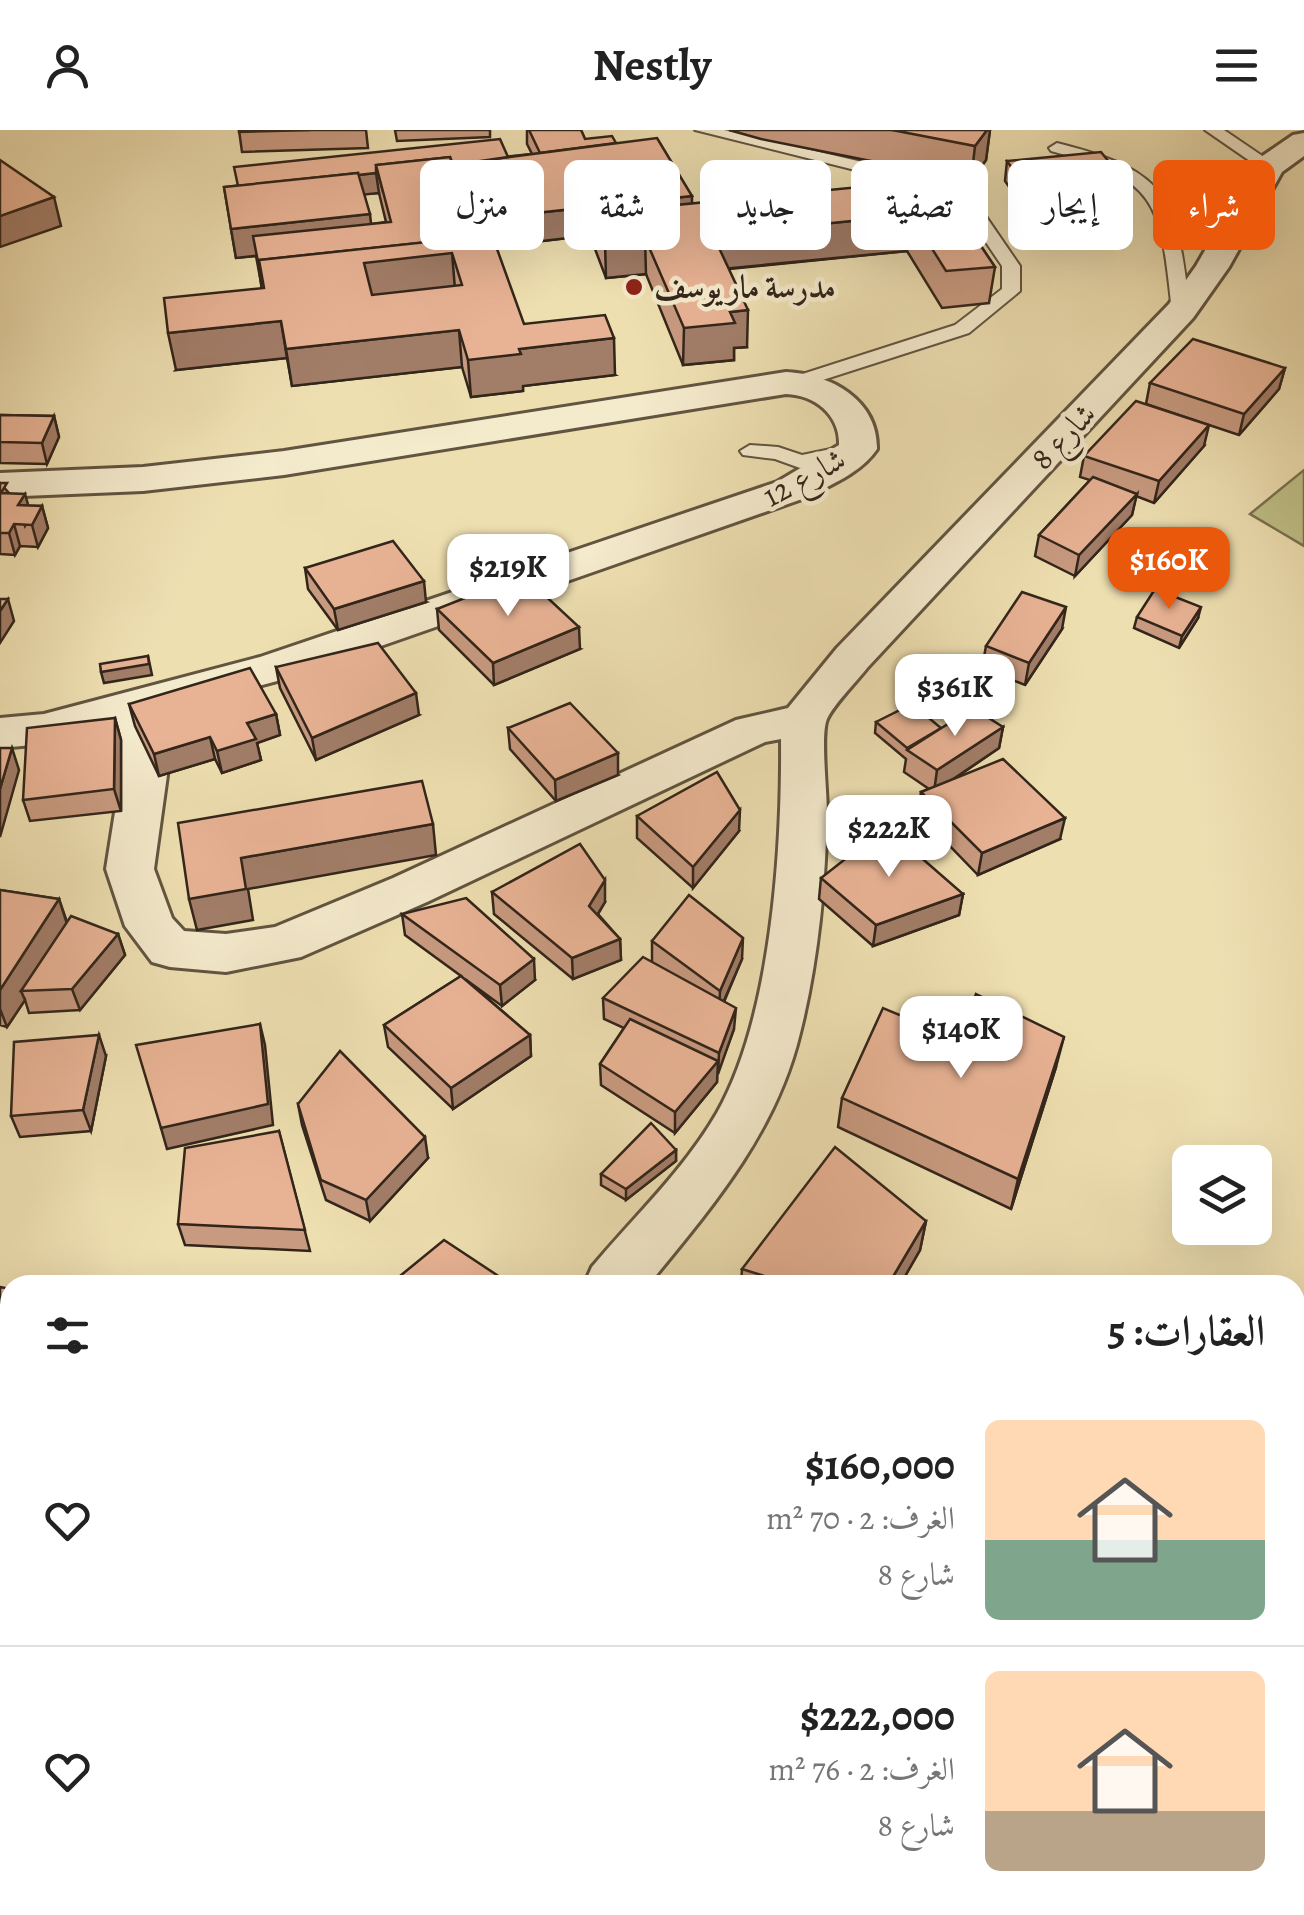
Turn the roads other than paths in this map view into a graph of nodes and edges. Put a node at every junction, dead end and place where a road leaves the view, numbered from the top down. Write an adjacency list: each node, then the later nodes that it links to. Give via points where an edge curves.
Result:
1 (703, 130): 9 (lane, via 922,181 968,204 1011,266 1011,291 962,330)
2 (1213, 130): 5 (lane)
3 (1304, 142): 6 (street, شارع 8)
4 (1057, 148): 8 (lane, via 1108,159 1154,188 1170,224)
5 (1260, 160)
6 (1275, 162)
7 (1222, 250): 8 (street, شارع 8)
8 (1181, 312): 14 (street, شارع 8)
9 (794, 383): 10 (street, شارع 12, via 845,406 860,430); 12 (street, via 246,471)
10 (858, 448): 11 (lane, via 800,462); 13 (street, شارع 12, via 792,490 413,623)
11 (750, 451)
12 (0, 485)
13 (126, 706): 14 (street, via 145,768 130,869 150,926 170,949 226,953 284,944 752,730); 15 (street, شارع 12)
14 (802, 719): 16 (street, via 804,836 782,988 763,1066 740,1122)
15 (0, 734)
16 (621, 1275)

